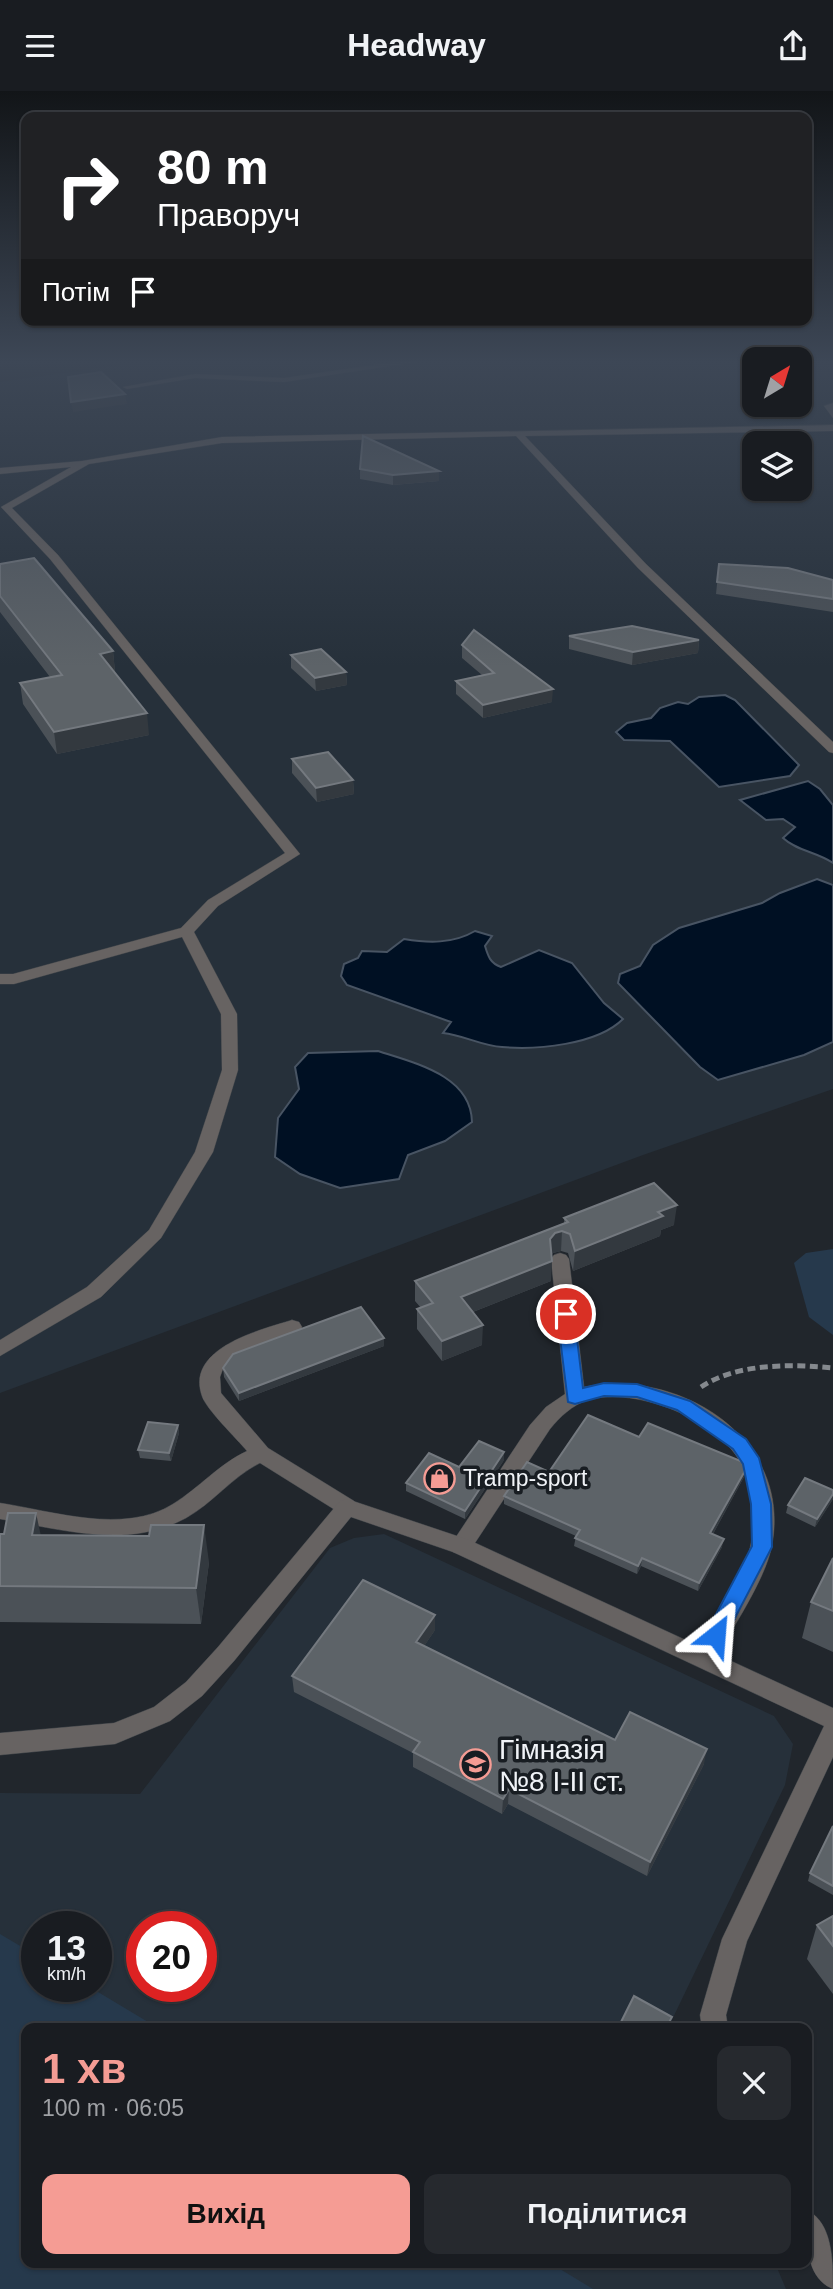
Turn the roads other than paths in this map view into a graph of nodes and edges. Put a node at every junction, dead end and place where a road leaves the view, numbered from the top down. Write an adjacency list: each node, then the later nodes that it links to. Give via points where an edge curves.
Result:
1 (86, 462): 3 (street); 4 (street)
2 (545, 462): 5 (street, via 642,566)
3 (0, 471)
4 (3, 504): 6 (street, via 293,854 213,903)
5 (833, 749)
6 (186, 932): 7 (street); 10 (street, via 229,1014 230,1070 204,1152 155,1234 94,1292)
7 (0, 979)
8 (560, 1259): 11 (street)
9 (292, 1327): 12 (street, via 230,1350 216,1361 210,1377 211,1395)
10 (0, 1349)
11 (575, 1397): 15 (street, via 539,1429); 16 (street, via 604,1389 637,1390 683,1406 739,1444 752,1463 761,1504 762,1547)
12 (261, 1454): 13 (street); 14 (street, via 238,1463 179,1511 148,1526 120,1528)
13 (347, 1507): 15 (street); 19 (street, via 226,1654 194,1689 162,1714 115,1733)
14 (0, 1511)
15 (461, 1546): 16 (street)
16 (704, 1657): 17 (street)
17 (833, 1720)
18 (833, 1731): 20 (street, via 735,1940)
19 (0, 1744)
20 (714, 2023)
21 (812, 2234): 22 (street)
22 (833, 2274)

